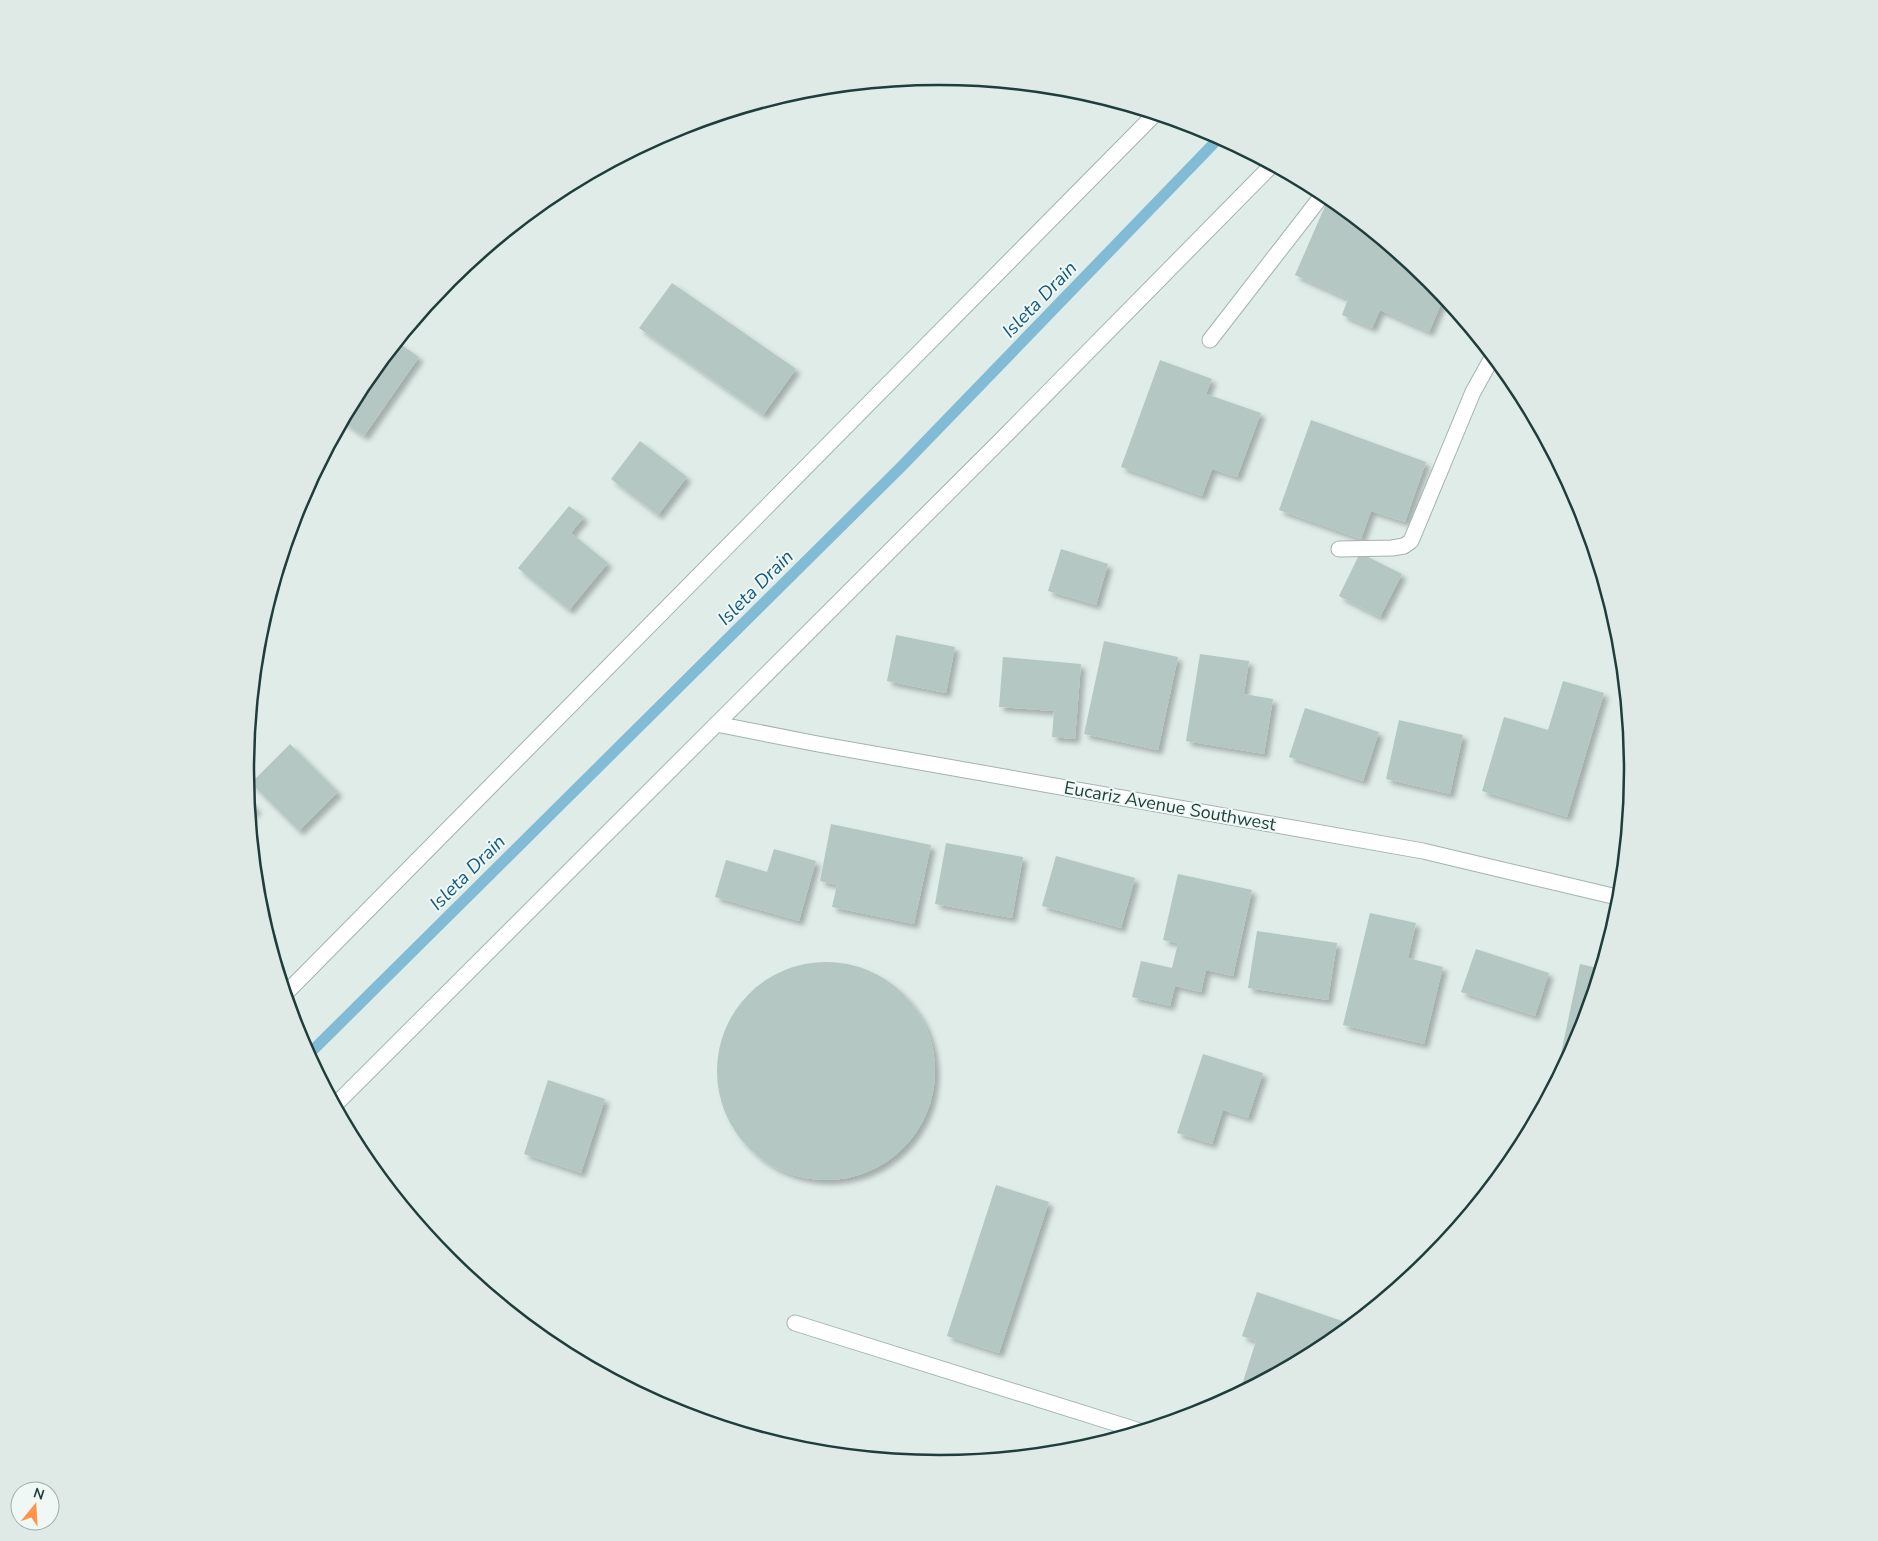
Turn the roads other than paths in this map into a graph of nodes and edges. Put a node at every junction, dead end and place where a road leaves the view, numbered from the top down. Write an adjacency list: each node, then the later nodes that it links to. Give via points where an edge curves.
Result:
1 (1151, 118): 9 (street)
2 (1268, 169): 7 (street)
3 (1319, 200): 4 (street)
4 (1210, 340)
5 (1490, 362): 6 (street, via 1473,392 1410,542 1392,548)
6 (1339, 549)
7 (716, 724): 8 (street, Eucariz Avenue Southwest, via 1423,851); 10 (street)
8 (1612, 896)
9 (290, 989)
10 (339, 1101)
11 (795, 1323): 12 (street)
12 (1130, 1429)

